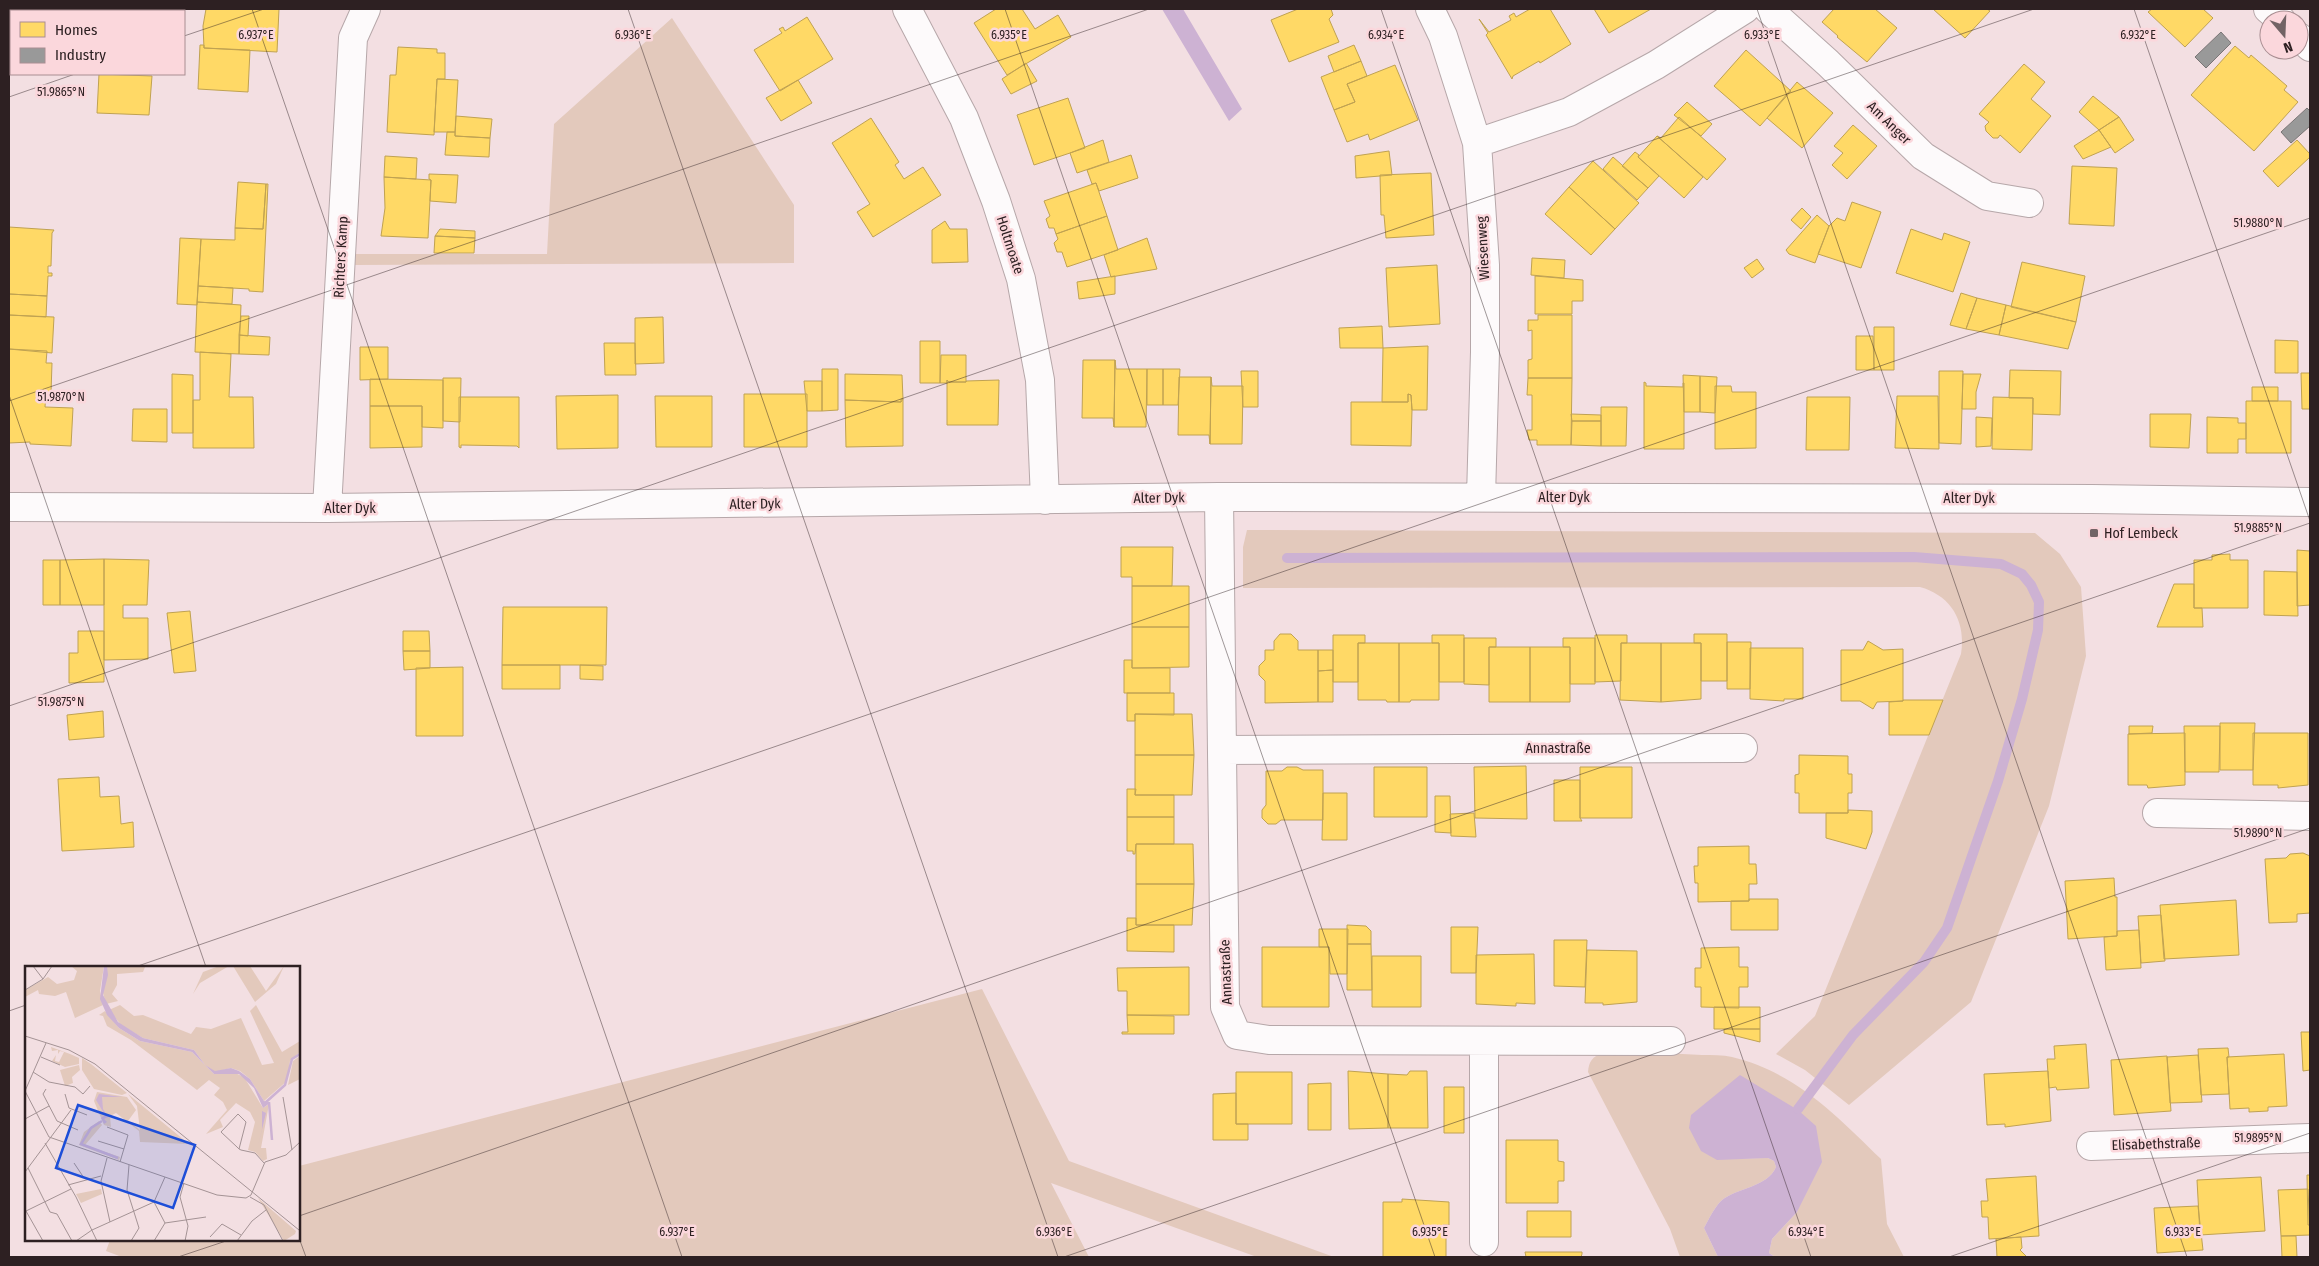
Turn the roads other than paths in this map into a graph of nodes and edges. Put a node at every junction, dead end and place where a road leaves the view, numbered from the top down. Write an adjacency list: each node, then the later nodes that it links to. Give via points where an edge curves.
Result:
1 (366, 9): 13 (street, Richters Kamp, via 353,38)
2 (907, 9): 10 (street, Holtmoate, via 964,118 1022,279 1040,380)
3 (1430, 9): 6 (street, Wiesenweg, via 1443,36)
4 (1745, 9): 6 (street, via 1656,65 1569,112)
5 (1768, 9): 7 (street, Am Anger, via 1923,156 1987,196)
6 (1477, 143): 8 (street, Wiesenweg, via 1485,265)
7 (2029, 203)
8 (1481, 496): 9 (street, Alter Dyk); 11 (street, Alter Dyk)
9 (1219, 497): 10 (street, Alter Dyk); 15 (street, Annastraße)
10 (1045, 500): 13 (street, Alter Dyk)
11 (2310, 502)
12 (9, 507): 13 (street, Alter Dyk)
13 (327, 508)
14 (1743, 748): 15 (street, Annastraße)
15 (1223, 750): 18 (street, Annastraße, via 1225,1007 1237,1035 1269,1040)
16 (2157, 813): 17 (street)
17 (2310, 816)
18 (1484, 1041): 19 (street, Annastraße); 22 (street)
19 (1671, 1041)
20 (2310, 1138): 21 (street, Elisabethstraße)
21 (2091, 1146)
22 (1484, 1242)

